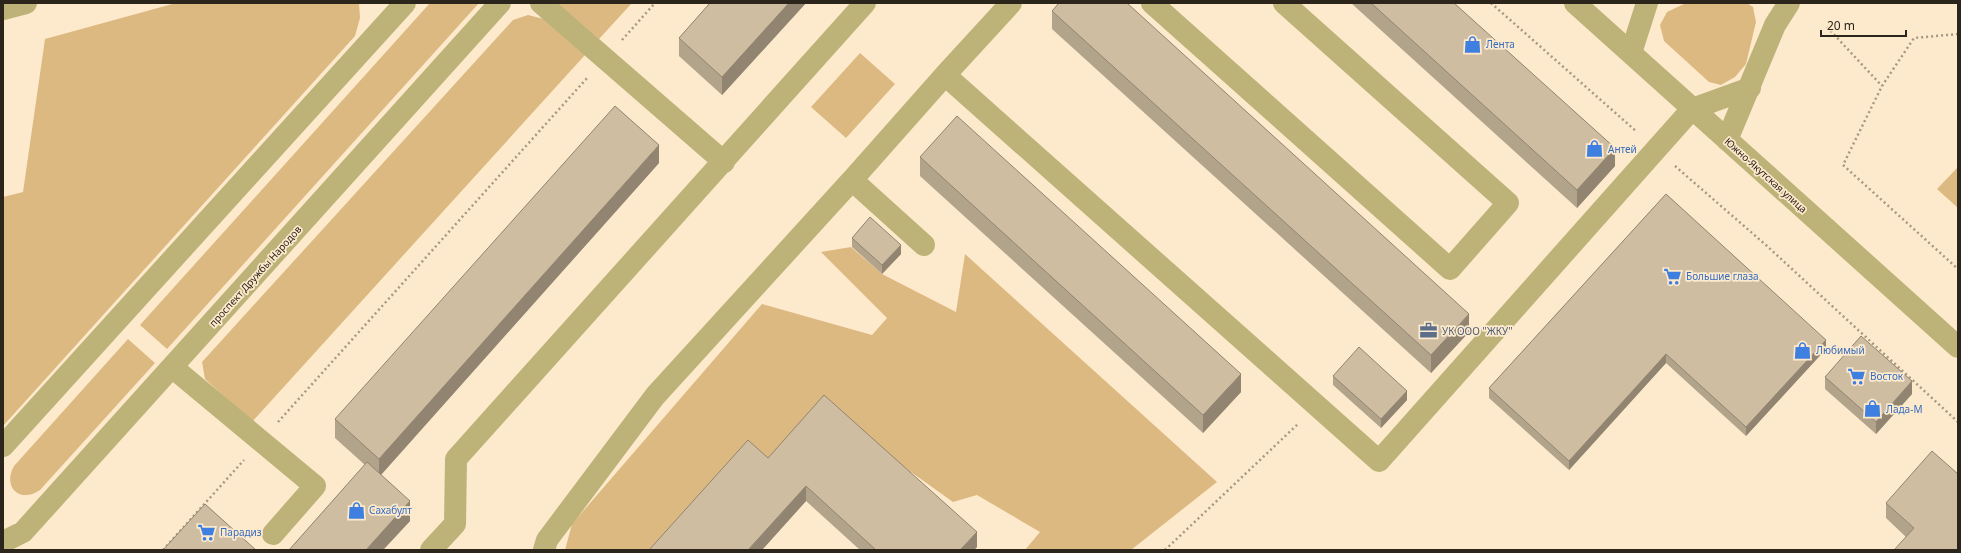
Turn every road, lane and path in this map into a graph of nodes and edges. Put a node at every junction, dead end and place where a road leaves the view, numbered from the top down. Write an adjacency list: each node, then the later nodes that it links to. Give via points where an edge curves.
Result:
1 (26, 3): 14 (street)
2 (404, 3): 34 (street)
3 (500, 3): 30 (street, проспект Дружбы Народов)
4 (541, 3): 18 (street)
5 (655, 3): 18 (path)
6 (865, 3): 25 (street)
7 (1011, 3): 19 (street)
8 (1152, 3): 9 (street, via 1450,269 1508,203)
9 (1284, 3)
10 (1491, 3): 24 (path)
11 (1575, 3): 17 (street, Южно-Якутская улица)
12 (1647, 3): 17 (street)
13 (1789, 3): 21 (street, via 1775,25)
14 (3, 9)
15 (1827, 27): 20 (path)
16 (1958, 34): 20 (path, via 1914,38)
17 (1631, 53): 22 (street, Южно-Якутская улица)
18 (605, 58): 25 (street); 33 (path)
19 (946, 76): 26 (street); 31 (street)
20 (1882, 86): 28 (path, via 1843,165)
21 (1750, 88): 22 (street); 23 (street)
22 (1692, 109): 23 (street, Южно-Якутская улица); 24 (street)
23 (1727, 140): 29 (street, Южно-Якутская улица)
24 (1656, 150): 31 (street, via 1379,461); 32 (path, via 1767,246)
25 (724, 162): 38 (street, via 456,459 455,524)
26 (852, 180): 27 (street); 39 (street, via 655,396 547,540)
27 (924, 245)
28 (1958, 269)
29 (1958, 347)
30 (172, 367): 33 (street); 36 (street, проспект Дружбы Народов, via 23,532)
31 (1317, 406): 40 (path)
32 (1958, 422)
33 (260, 441): 35 (street, via 315,486); 37 (path)
34 (3, 446)
35 (273, 534)
36 (3, 542)
37 (163, 550)
38 (431, 550)
39 (544, 550)
40 (1165, 550)

